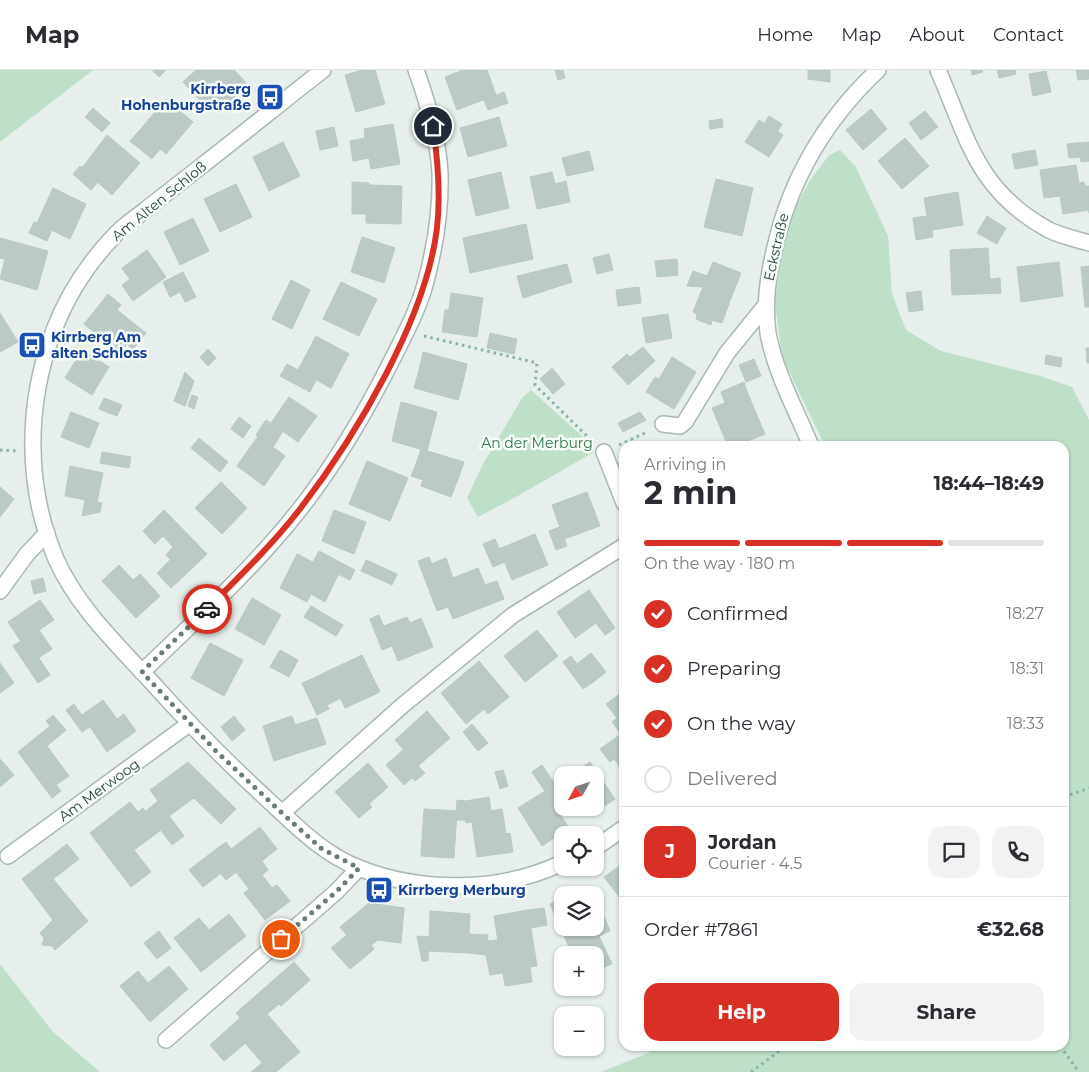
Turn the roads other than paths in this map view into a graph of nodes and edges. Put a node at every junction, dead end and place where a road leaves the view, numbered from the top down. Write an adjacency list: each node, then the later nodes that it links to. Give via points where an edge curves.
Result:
1 (323, 70): 11 (street, Am Alten Schloß, via 116,233 81,276 54,328 39,374 32,417 32,451)
2 (416, 70): 14 (street, via 431,111 440,173 437,228 426,283 406,332 349,437 300,509 239,577)
3 (878, 70): 6 (street, Eckstraße, via 833,118 806,160 783,212)
4 (938, 70): 5 (street, via 964,138 983,173 1014,208 1050,231)
5 (1089, 243)
6 (765, 306): 7 (street, via 727,353 685,422 680,426); 8 (street, Eckstraße, via 769,335 783,380)
7 (663, 424)
8 (809, 441)
9 (604, 452): 10 (street)
10 (619, 490)
11 (47, 532): 13 (street); 14 (street, Am Alten Schloß, via 57,560 75,592)
12 (619, 549): 16 (street, via 513,615 403,705)
13 (0, 592)
14 (142, 672): 15 (street, Am Alten Schloß)
15 (189, 724): 16 (street, Am Alten Schloß); 19 (street, Am Merwoog)
16 (282, 813): 20 (street, Am Alten Schloß, via 322,849)
17 (619, 831): 18 (street)
18 (604, 842)
19 (8, 856)
20 (359, 868): 21 (street, Am Alten Schloß, via 400,879 448,886 498,884); 22 (street, via 336,892)
21 (554, 868)
22 (166, 1040)

